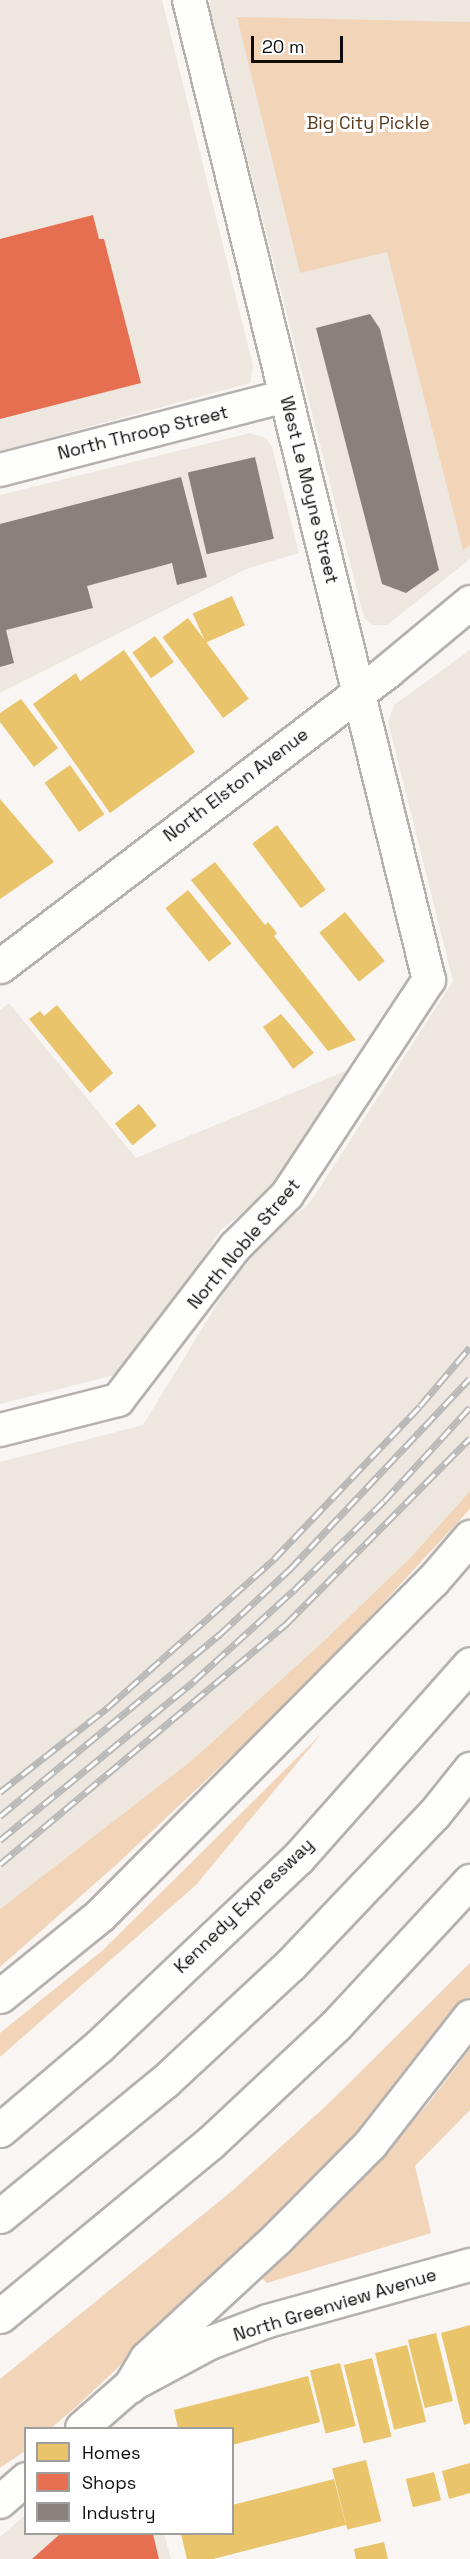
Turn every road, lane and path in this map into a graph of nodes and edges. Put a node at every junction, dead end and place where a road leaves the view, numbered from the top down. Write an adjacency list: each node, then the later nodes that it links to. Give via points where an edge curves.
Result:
1 (189, 0): 2 (street, West Le Moyne Street)
2 (286, 396): 3 (street, North Throop Street); 5 (street, West Le Moyne Street)
3 (0, 470)
4 (470, 602): 5 (main road, North Elston Avenue)
5 (359, 692): 6 (main road, North Elston Avenue); 7 (street, West Le Moyne Street)
6 (0, 966)
7 (429, 980): 8 (street, North Noble Street, via 287,1195 236,1247 118,1400)
8 (0, 1430)
9 (470, 1537): 13 (main road, via 100,1915)
10 (470, 1664): 15 (main road, Kennedy Expressway, via 298,1858 99,2046)
11 (470, 1769): 16 (main road, via 434,1814 290,1965 164,2082)
12 (470, 1881): 18 (main road, via 336,2025 219,2135)
13 (0, 1996)
14 (470, 2016): 19 (main road, via 370,2144 278,2237 146,2359)
15 (0, 2130)
16 (0, 2216)
17 (470, 2265): 19 (street, North Greenview Avenue, via 268,2321 210,2343)
18 (7, 2311)
19 (130, 2386): 20 (street, North Greenview Avenue)
20 (83, 2427)
21 (24, 2481): 22 (street)
22 (0, 2502)

